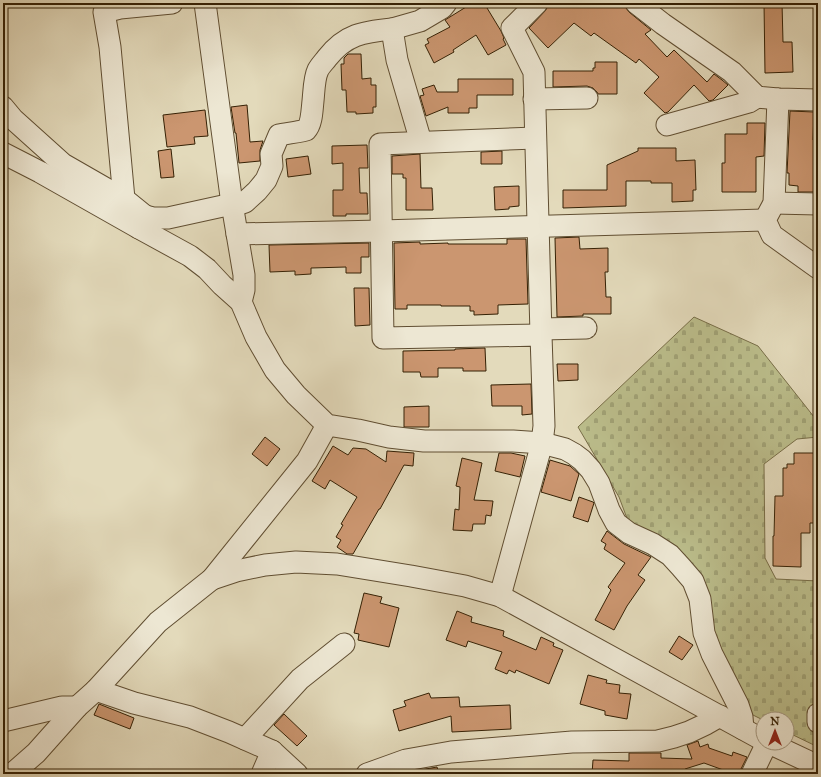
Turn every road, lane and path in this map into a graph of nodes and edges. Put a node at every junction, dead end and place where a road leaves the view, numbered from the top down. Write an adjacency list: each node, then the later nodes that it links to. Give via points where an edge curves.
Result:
1 (172, 3): 17 (street, via 104,12 110,47)
2 (205, 3): 19 (street)
3 (446, 3): 6 (street, via 420,21)
4 (537, 3): 9 (street, via 512,28 534,72)
5 (636, 3): 7 (street, via 732,72)
6 (392, 29): 15 (street, via 397,60); 19 (street, via 357,34 334,49 318,70 312,116 307,129 304,132 279,135 266,180 245,202)
7 (757, 97): 10 (street); 13 (street, via 750,102)
8 (587, 98): 9 (street)
9 (534, 99): 14 (street)
10 (778, 99): 11 (street); 20 (street)
11 (818, 100)
12 (3, 107): 17 (street, via 62,164)
13 (667, 125)
14 (535, 138): 15 (street); 22 (street)
15 (421, 142): 23 (street, via 380,144)
16 (3, 153): 21 (street)
17 (124, 199): 21 (street)
18 (818, 204): 20 (street)
19 (233, 205): 21 (street); 24 (street)
20 (769, 211): 22 (street); 25 (street, via 772,235)
21 (142, 222): 26 (street, via 207,269)
22 (538, 226): 23 (street); 28 (street)
23 (381, 231): 24 (street); 28 (street, via 383,338)
24 (237, 234): 26 (street, via 244,275)
25 (818, 268)
26 (241, 302): 29 (street, via 256,337 275,370)
27 (586, 328): 28 (street)
28 (541, 332): 30 (street, via 544,426)
29 (327, 425): 30 (street, via 424,441); 31 (street, via 306,461)
30 (542, 442): 32 (street); 40 (street, via 566,449 582,460 599,483 616,523 670,556 693,581 700,599 704,633 738,705)
31 (212, 579): 32 (street, via 265,565 296,562 337,564 464,586); 34 (street, via 158,622)
32 (500, 596): 37 (street)
33 (344, 644): 42 (street, via 300,679)
34 (96, 690): 35 (street); 42 (street, via 134,703 190,717)
35 (77, 707): 38 (street, via 62,707); 47 (street, via 36,753)
36 (818, 714): 39 (street)
37 (720, 716): 40 (street); 50 (street, via 690,732 658,741 572,742 451,752 406,760)
38 (3, 721)
39 (818, 722)
40 (743, 729): 41 (street)
41 (755, 736)
42 (245, 739): 43 (street)
43 (272, 751): 48 (street); 49 (street)
44 (764, 751): 51 (street)
45 (785, 751): 46 (street)
46 (818, 766)
47 (12, 774)
48 (262, 774)
49 (296, 774)
50 (367, 774)
51 (752, 774)

